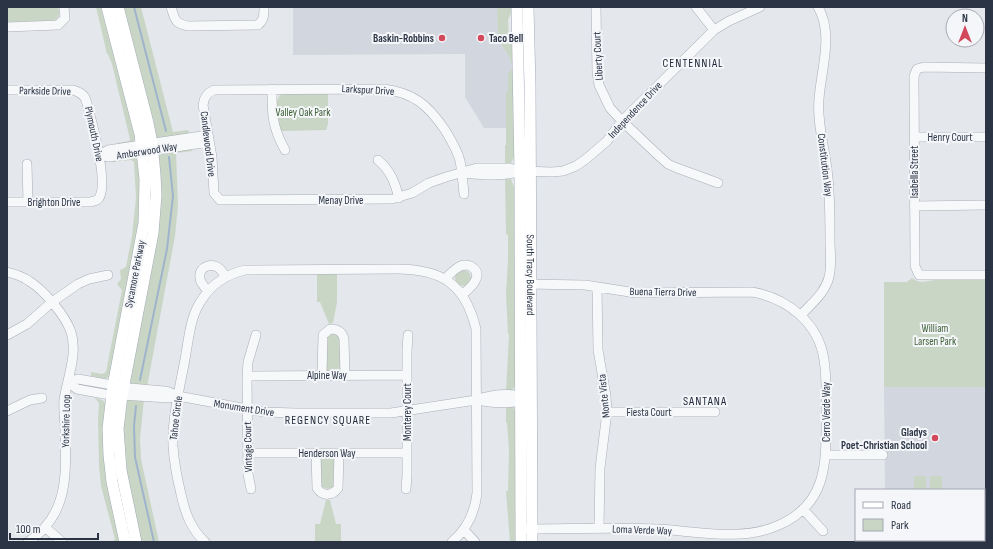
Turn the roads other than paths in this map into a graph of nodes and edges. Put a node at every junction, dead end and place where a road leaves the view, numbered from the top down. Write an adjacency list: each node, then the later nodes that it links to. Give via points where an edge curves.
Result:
1 (64, 7): 12 (street, via 64,18 58,25)
2 (107, 7): 23 (main road, Sycamore Parkway, via 138,125)
3 (118, 7): 23 (main road, Sycamore Parkway, via 148,123)
4 (171, 7): 5 (street, via 175,20 180,25 251,26 262,21)
5 (264, 7)
6 (517, 7): 28 (main road, South Tracy Boulevard)
7 (528, 7): 28 (main road, South Tracy Boulevard)
8 (596, 7): 19 (street, Liberty Court, via 599,84 610,108)
9 (696, 7): 13 (street)
10 (760, 7): 13 (street, Independence Drive, via 729,20)
11 (818, 7): 49 (street, Constitution Way, via 826,30 818,101 830,196 830,263 829,276 821,295)
12 (7, 26)
13 (714, 30): 19 (street, Independence Drive)
14 (986, 68): 20 (street, Isabella Street, via 916,69)
15 (272, 89): 17 (street, Larkspur Drive); 24 (street, via 274,127); 29 (street, Larkspur Drive, via 384,89 410,96 423,103 434,114 456,149)
16 (7, 90): 18 (street, Parkside Drive, via 73,90)
17 (209, 92): 22 (street, Candlewood Drive, via 204,98 203,105)
18 (83, 95): 25 (street, Plymouth Drive)
19 (622, 121): 28 (street, Independence Drive, via 607,140 576,166 563,171); 30 (street, Liberty Court, via 668,164)
20 (914, 137): 21 (street, Henry Court); 38 (street, Isabella Street)
21 (986, 137)
22 (209, 138): 23 (street, Amberwood Way); 32 (street, Candlewood Drive)
23 (147, 148): 25 (street, Amberwood Way, via 108,150); 58 (main road, Sycamore Parkway, via 156,195 153,233)
24 (285, 150)
25 (100, 155): 33 (street, Plymouth Drive)
26 (378, 160): 34 (street, via 386,167 395,183)
27 (28, 164): 36 (street)
28 (525, 171): 29 (street, Menay Drive, via 510,168 476,168); 44 (main road, South Tracy Boulevard)
29 (461, 173): 31 (street, Larkspur Drive); 34 (street, Menay Drive, via 429,183)
30 (718, 182)
31 (464, 194)
32 (216, 197): 34 (street, Menay Drive, via 226,201)
33 (99, 198): 36 (street, Brighton Drive, via 91,202)
34 (399, 198)
35 (7, 202): 36 (street, Brighton Drive)
36 (28, 202)
37 (986, 205): 38 (street)
38 (914, 206): 41 (street, Isabella Street, via 915,266 919,275)
39 (7, 272): 48 (street, Yorkshire Loop, via 31,281)
40 (108, 275): 48 (street, via 78,284)
41 (986, 275)
42 (226, 277): 43 (street, Tahoe Circle, via 245,270 261,269 418,269); 46 (street, Tahoe Circle); 46 (street, via 220,268 204,268 199,277)
43 (445, 279): 47 (street, Tahoe Circle); 47 (street, via 463,266 473,267 477,277 475,283)
44 (526, 284): 45 (street, Buena Tierra Drive); 61 (main road, South Tracy Boulevard); 62 (main road, South Tracy Boulevard)
45 (596, 287): 49 (street, Buena Tierra Drive, via 636,293 752,292 775,298); 67 (street, Monte Vista, via 598,350)
46 (208, 291): 59 (street, Tahoe Circle, via 193,318)
47 (462, 295): 63 (street, Tahoe Circle, via 473,315 476,329)
48 (52, 302): 50 (street, via 27,324); 57 (street, Yorkshire Loop, via 65,319 74,345)
49 (801, 315): 74 (street, Cerro Verde Way, via 816,337 826,367)
50 (7, 335)
51 (256, 335): 56 (street, Vintage Court, via 248,362)
52 (408, 335): 55 (street, Monterey Court)
53 (322, 375): 54 (street, Alpine Way); 54 (street, via 323,335 330,329 336,329 343,334); 56 (street, Alpine Way)
54 (345, 375): 55 (street, Alpine Way)
55 (407, 375): 66 (street, Monterey Court)
56 (248, 376): 64 (street, Vintage Court)
57 (68, 382): 58 (street, Monument Drive, via 78,379); 78 (street, Yorkshire Loop, via 64,402 66,476 58,508)
58 (118, 391): 59 (street, Monument Drive, via 169,398); 86 (main road, Sycamore Parkway, via 108,429 109,455); 87 (main road, Sycamore Parkway, via 122,482)
59 (178, 396): 64 (street, Monument Drive); 83 (street, Tahoe Circle, via 173,430 174,461 184,508)
60 (42, 398): 65 (street, via 30,400)
61 (521, 398): 62 (street, Monument Drive); 63 (street, Monument Drive, via 489,395); 79 (main road, South Tracy Boulevard)
62 (532, 398): 79 (main road, South Tracy Boulevard)
63 (476, 400): 66 (street, Monument Drive); 81 (street, Tahoe Circle, via 477,493 473,511)
64 (248, 409): 66 (street, Monument Drive, via 295,414); 69 (street, Vintage Court)
65 (7, 411)
66 (407, 411): 72 (street, Monterey Court)
67 (607, 412): 68 (street, Fiesta Court); 80 (street, Monte Vista, via 600,468)
68 (714, 412)
69 (248, 453): 70 (street, Henderson Way); 75 (street, Vintage Court)
70 (316, 453): 71 (street, Henderson Way); 71 (street, via 318,488 325,495 335,492 338,488)
71 (339, 453): 72 (street, Henderson Way)
72 (407, 453): 76 (street, Monterey Court)
73 (883, 455): 74 (street)
74 (826, 456): 77 (street, Cerro Verde Way, via 818,489)
75 (251, 489)
76 (406, 490)
77 (803, 509): 80 (street, Loma Verde Way, via 779,525 746,534); 82 (street)
78 (46, 528): 84 (street, Yorkshire Loop); 85 (street)
79 (527, 529): 80 (street, Loma Verde Way); 90 (main road, South Tracy Boulevard); 91 (main road, South Tracy Boulevard)
80 (599, 529)
81 (464, 530): 88 (street, Tahoe Circle); 89 (street)
82 (823, 531)
83 (200, 540)
84 (28, 542)
85 (62, 542)
86 (125, 542)
87 (136, 542)
88 (452, 542)
89 (475, 542)
90 (521, 542)
91 (532, 542)

